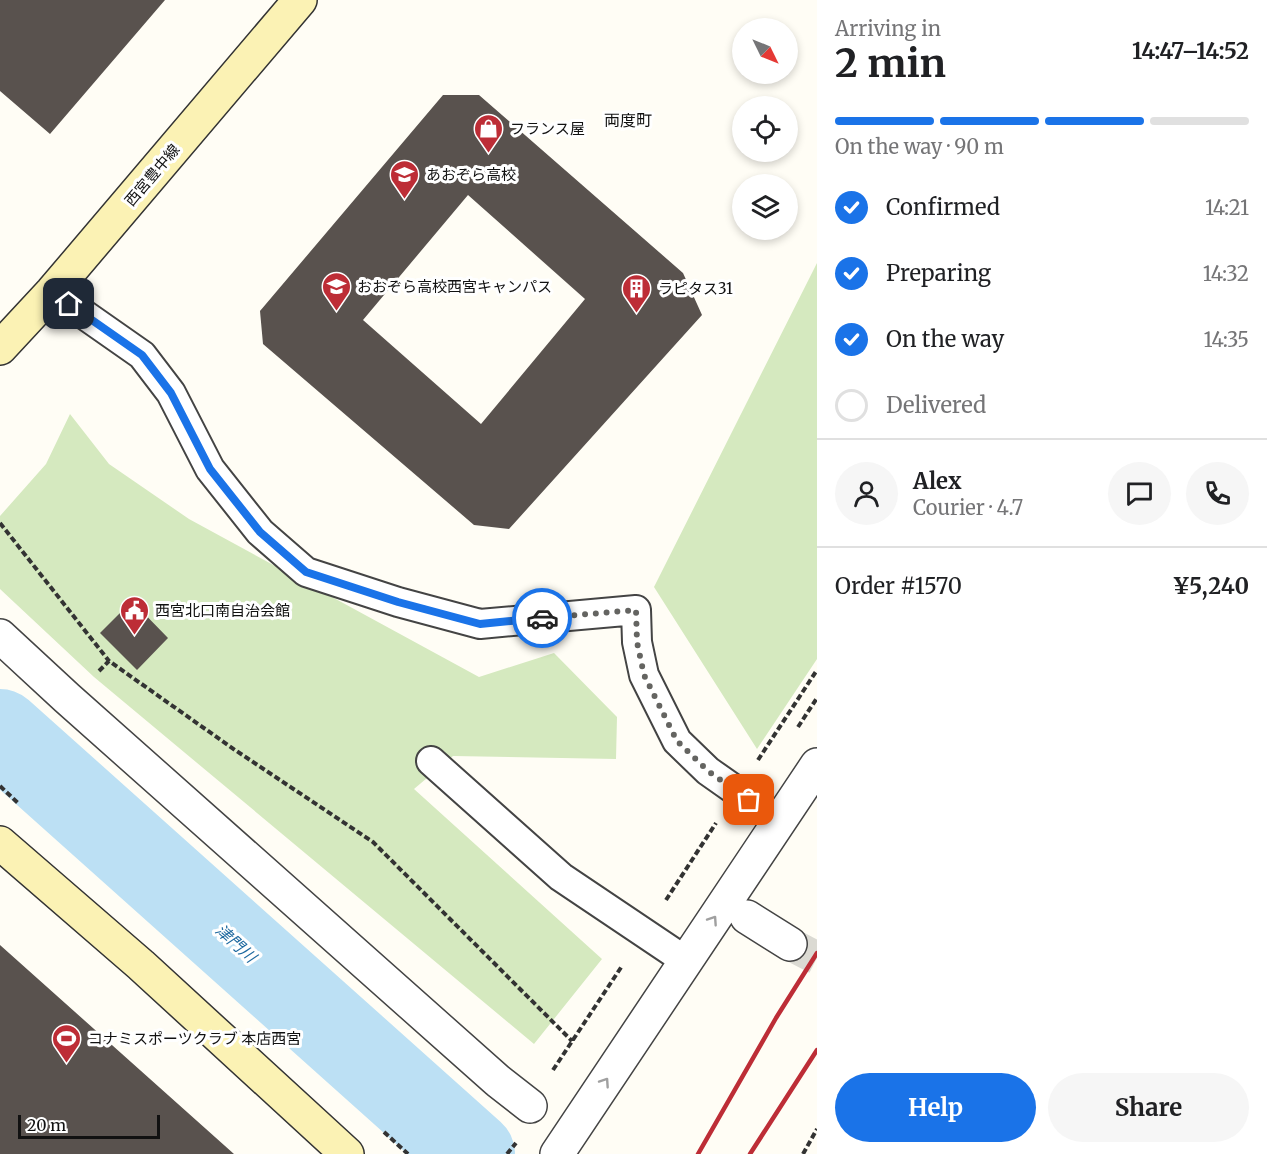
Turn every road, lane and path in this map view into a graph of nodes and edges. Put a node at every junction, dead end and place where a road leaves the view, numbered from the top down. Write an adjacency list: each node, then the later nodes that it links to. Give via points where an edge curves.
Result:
1 (300, 0): 2 (main road, 西宮豊中線)
2 (52, 292): 3 (main road, 西宮豊中線); 10 (lane, via 142,355 171,393 210,469 260,532 306,572 480,624 636,610 644,675 677,741 708,771)
3 (0, 348)
4 (0, 523): 6 (path)
5 (0, 636): 16 (street)
6 (109, 661): 7 (path); 15 (path, via 373,842)
7 (94, 677)
8 (431, 761): 14 (lane, via 561,877)
9 (817, 765): 10 (street)
10 (779, 821): 14 (street, one-way to 10)
11 (0, 843): 19 (main road, via 141,965)
12 (747, 917): 13 (street)
13 (790, 944)
14 (686, 961): 21 (street, one-way to 14)
15 (572, 1041)
16 (530, 1106)
17 (817, 1130): 22 (path)
18 (518, 1141): 20 (path)
19 (347, 1154)
20 (507, 1154)
21 (557, 1154)
22 (803, 1154)

